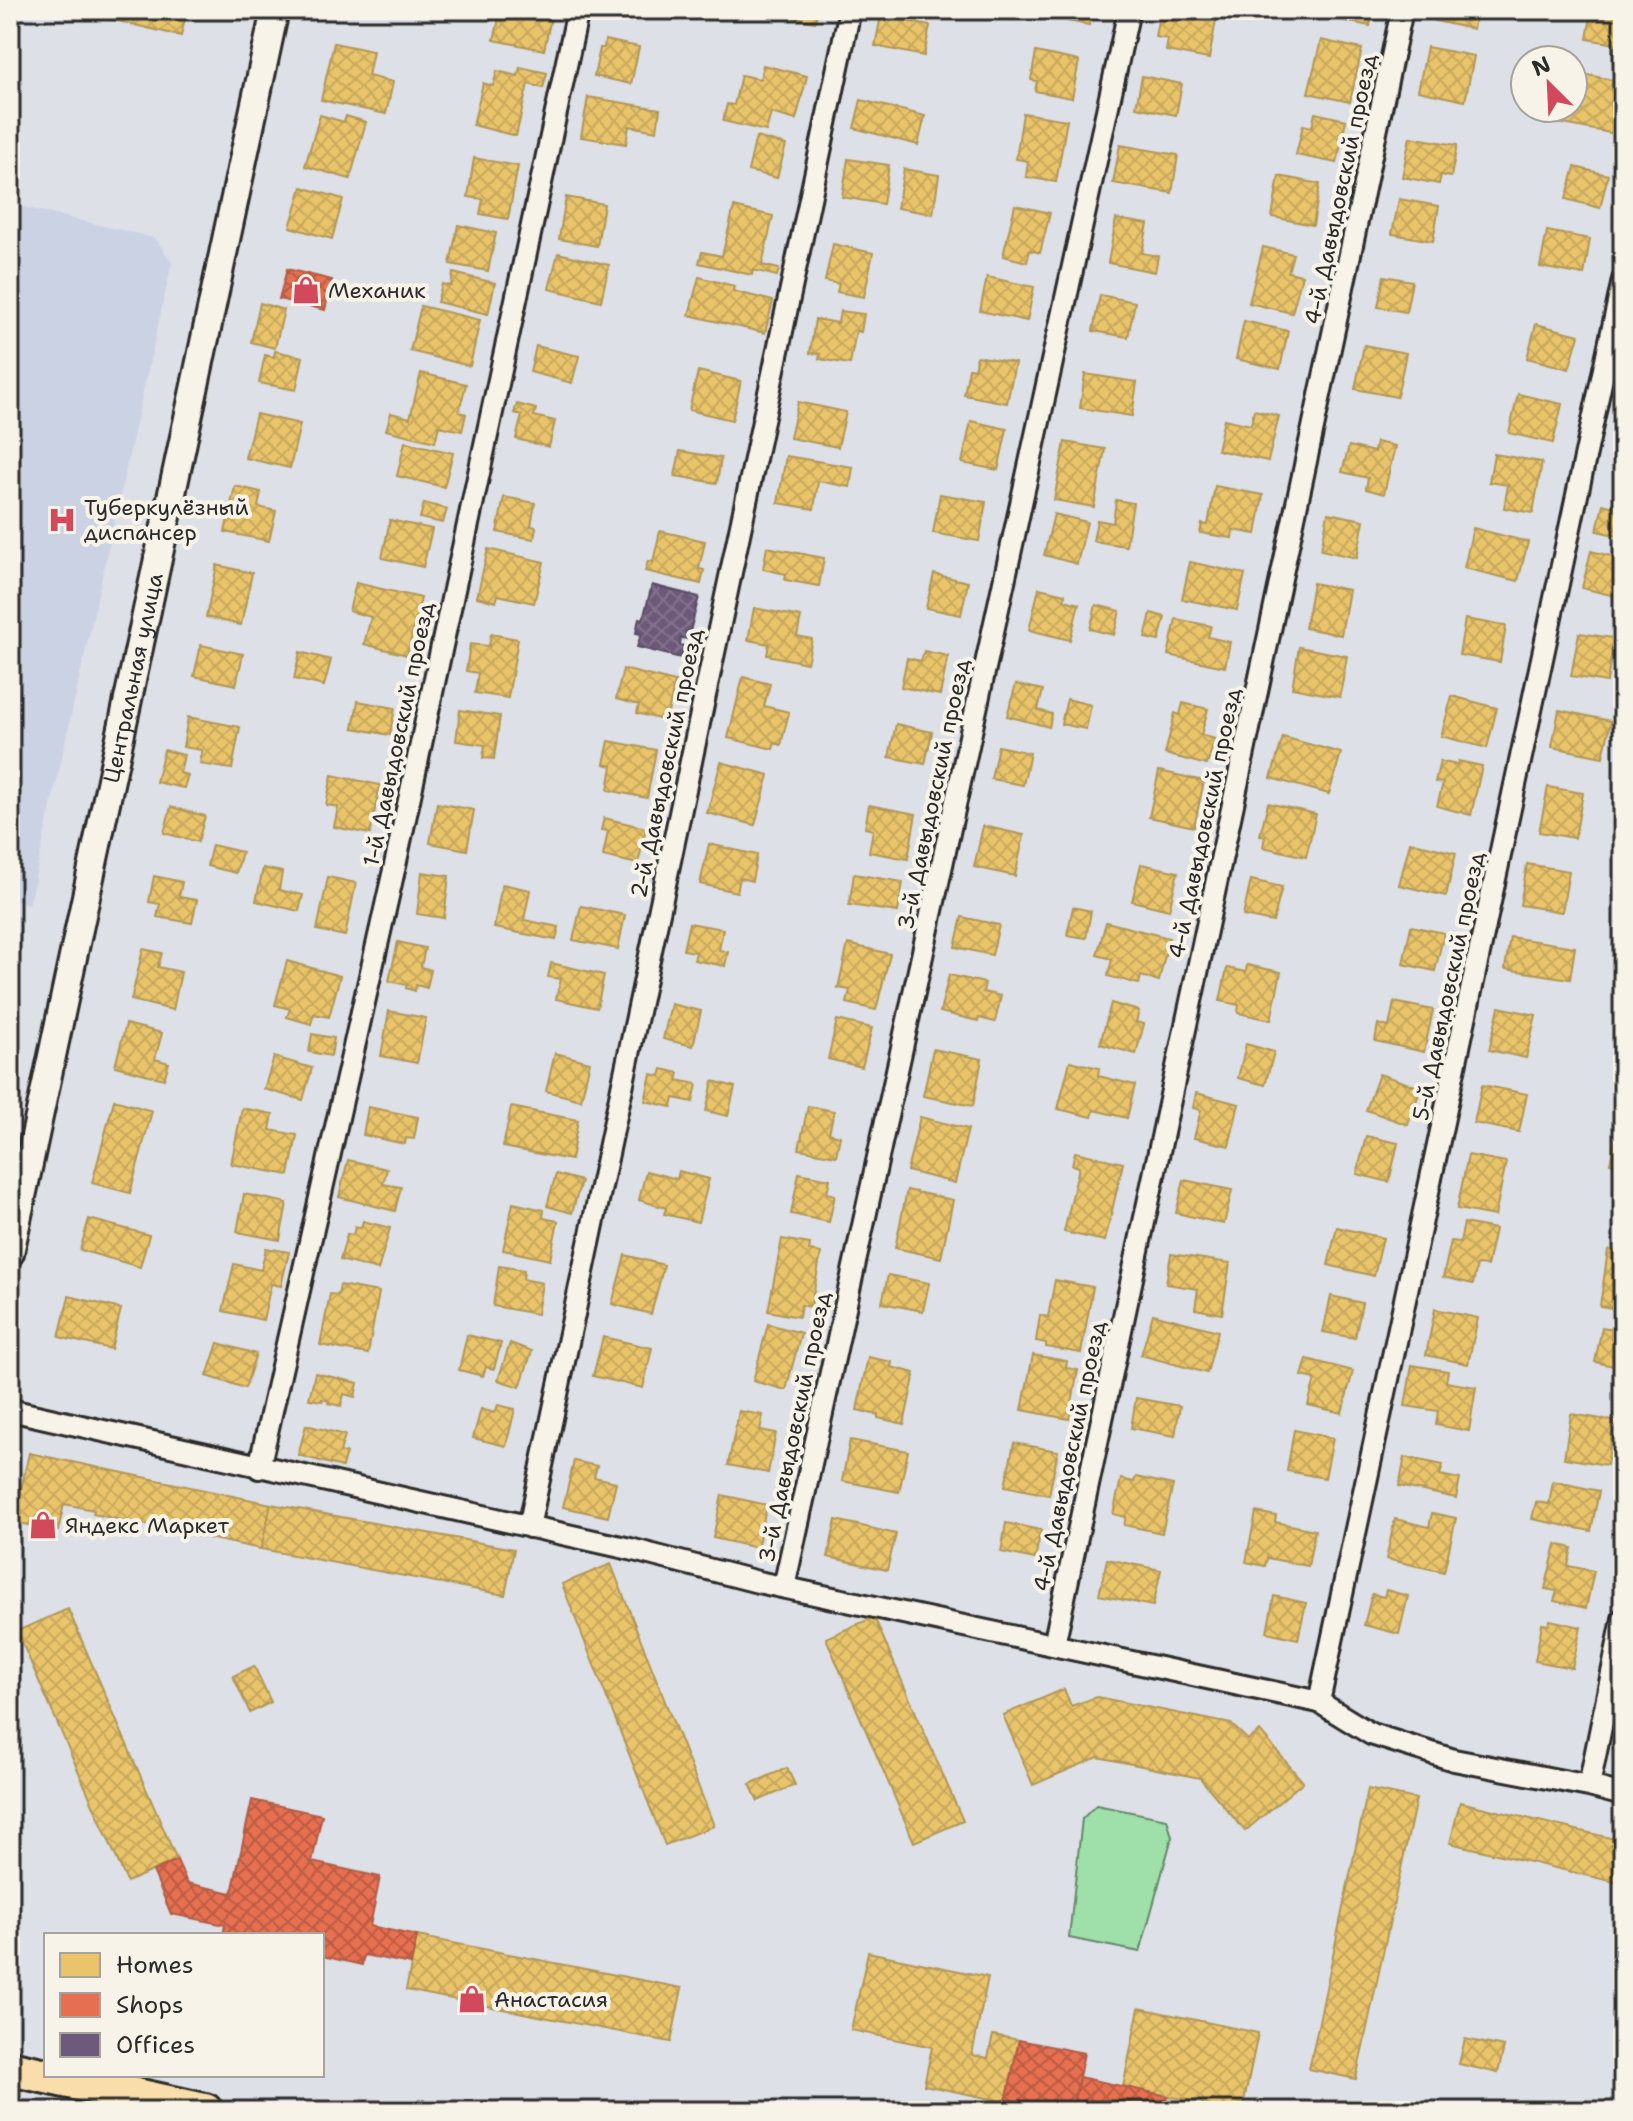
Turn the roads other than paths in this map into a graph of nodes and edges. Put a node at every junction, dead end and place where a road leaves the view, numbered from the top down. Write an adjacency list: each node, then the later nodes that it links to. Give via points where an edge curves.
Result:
1 (275, 10): 7 (street, Центральная улица)
2 (578, 10): 9 (street, 1-й Давыдовский проезд, via 396,861)
3 (850, 10): 10 (street, 2-й Давыдовский проезд)
4 (1129, 10): 11 (street, 3-й Давыдовский проезд)
5 (1402, 10): 13 (street, 4-й Давыдовский проезд)
6 (1623, 280): 14 (street, 5-й Давыдовский проезд)
7 (10, 1253)
8 (10, 1410): 9 (street)
9 (259, 1468): 10 (street)
10 (529, 1527): 11 (street)
11 (784, 1587): 13 (street)
12 (1623, 1619): 15 (street)
13 (1054, 1645): 14 (street)
14 (1319, 1702): 15 (street, via 1371,1734 1454,1760)
15 (1589, 1786): 16 (street)
16 (1623, 1795)
17 (10, 2068): 18 (highway)
18 (44, 2075)
19 (51, 2077): 20 (highway)
20 (205, 2111)

